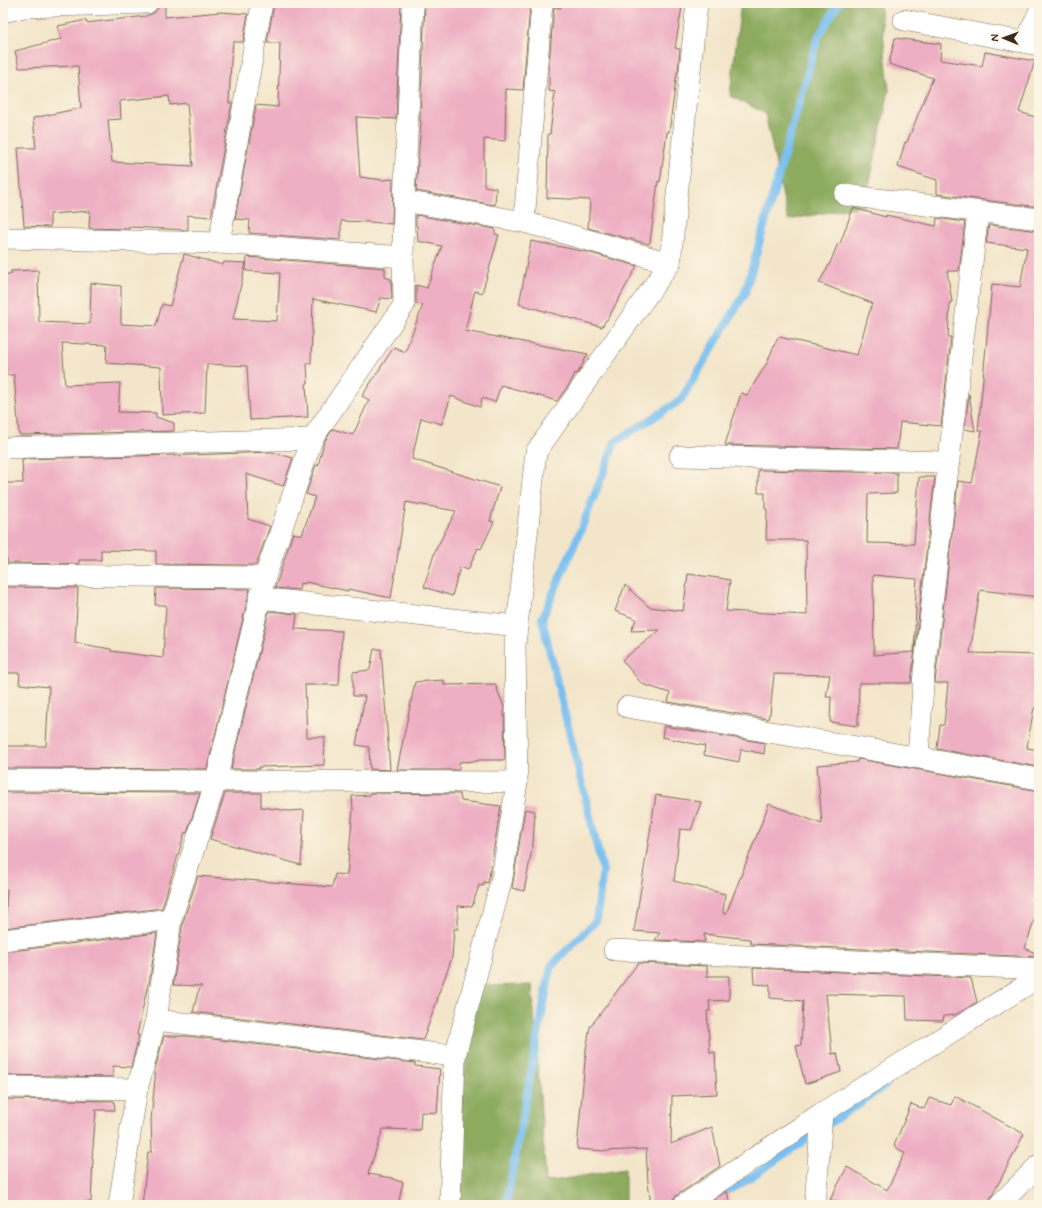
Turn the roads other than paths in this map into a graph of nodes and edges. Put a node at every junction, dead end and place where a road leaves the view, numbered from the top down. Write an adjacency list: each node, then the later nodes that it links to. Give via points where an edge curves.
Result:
1 (147, 3): 6 (street, via 24,7)
2 (262, 3): 16 (street)
3 (413, 3): 11 (street)
4 (542, 3): 14 (street)
5 (697, 3): 18 (street)
6 (3, 12)
7 (1039, 12): 9 (street)
8 (904, 20): 9 (street)
9 (1033, 43)
10 (846, 195): 12 (street)
11 (404, 201): 14 (street); 17 (street)
12 (978, 212): 13 (street); 22 (street)
13 (1039, 219)
14 (524, 222): 18 (street)
15 (3, 238): 16 (street)
16 (219, 243): 17 (street)
17 (403, 257): 19 (street, via 404,305)
18 (670, 263): 26 (street, via 536,452)
19 (312, 439): 20 (street); 24 (street)
20 (3, 448)
21 (680, 456): 22 (street)
22 (949, 462): 28 (street, via 924,672)
23 (3, 575): 24 (street)
24 (265, 577): 25 (street)
25 (259, 598): 26 (street); 31 (street)
26 (517, 626): 32 (street)
27 (627, 707): 28 (street)
28 (918, 758): 29 (street)
29 (1039, 779)
30 (3, 780): 31 (street)
31 (216, 781): 32 (street); 33 (street)
32 (517, 782): 39 (street, via 502,878)
33 (171, 919): 34 (street); 38 (street)
34 (3, 940)
35 (614, 950): 36 (street)
36 (1039, 969)
37 (1039, 977): 42 (street)
38 (156, 1020): 39 (street); 41 (street)
39 (455, 1056): 45 (street)
40 (3, 1087): 41 (street)
41 (138, 1089): 44 (street)
42 (822, 1113): 46 (street); 47 (street)
43 (1039, 1165): 48 (street)
44 (119, 1205)
45 (450, 1205)
46 (684, 1205)
47 (815, 1205)
48 (999, 1205)

